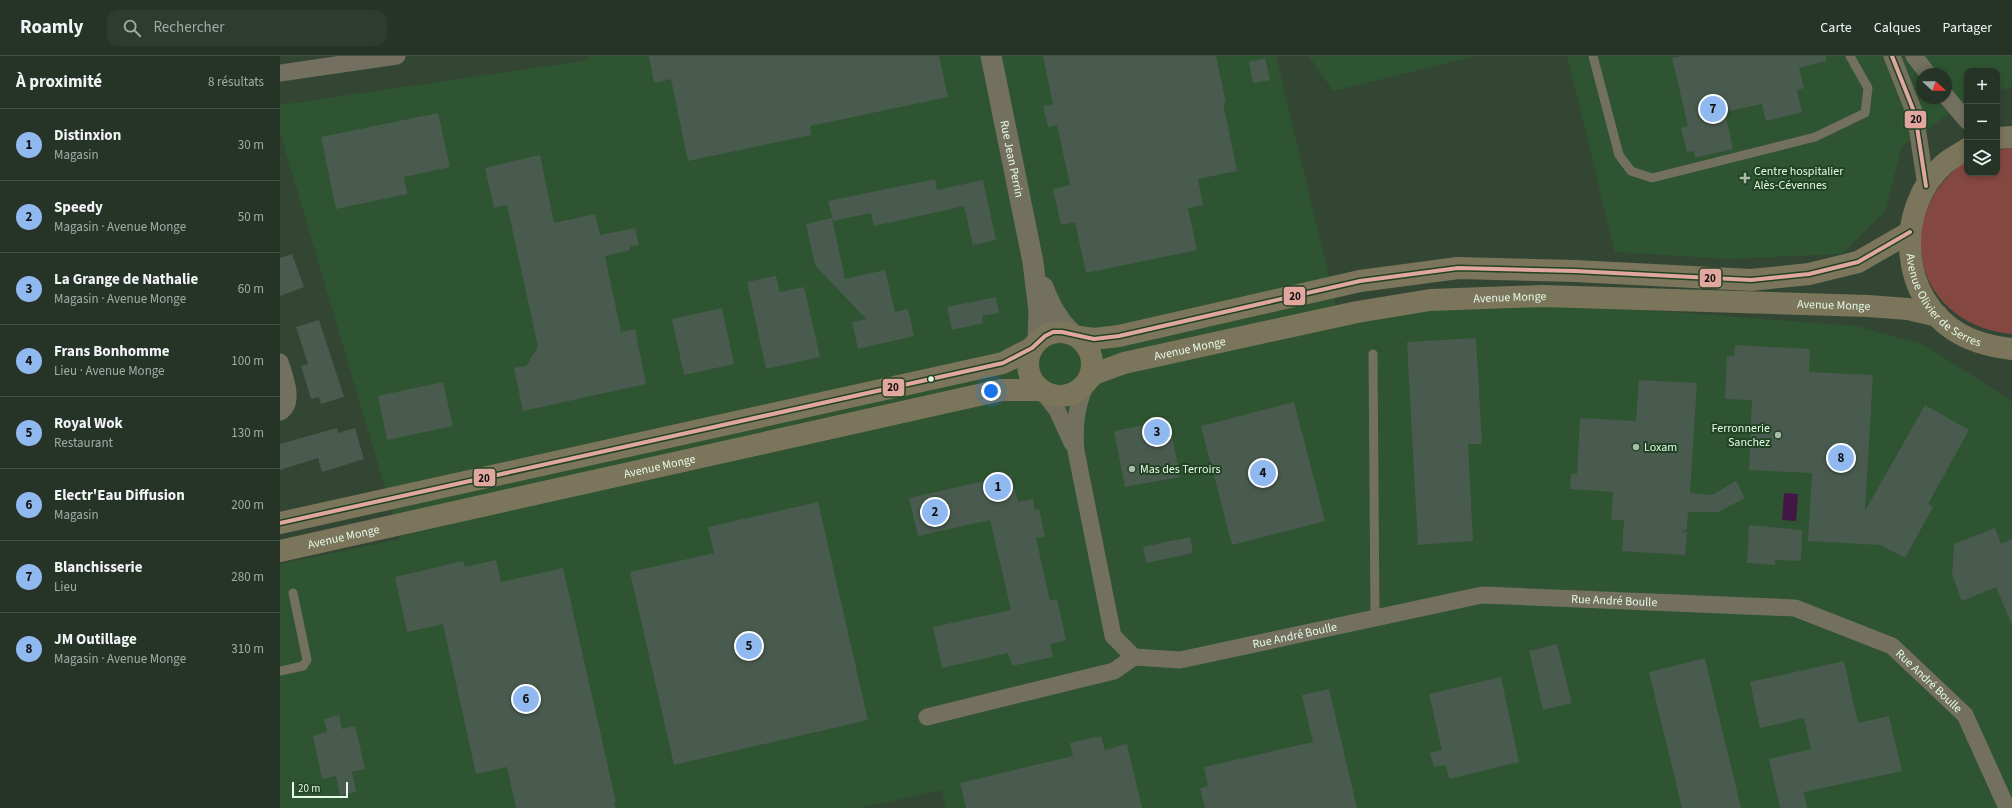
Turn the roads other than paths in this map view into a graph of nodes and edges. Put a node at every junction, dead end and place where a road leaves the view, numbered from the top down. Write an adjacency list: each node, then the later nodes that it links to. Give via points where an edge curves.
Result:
1 (397, 56): 8 (street)
2 (991, 56): 16 (street, Rue Jean Perrin)
3 (1593, 56): 4 (lane, via 1619,155 1631,171 1652,178 1815,137 1865,113 1868,88)
4 (1850, 56)
5 (1892, 56): 14 (street, via 1915,114)
6 (1914, 56): 7 (street)
7 (1923, 68)
8 (280, 73)
9 (1952, 103): 10 (street)
10 (1964, 117)
11 (2012, 137): 12 (main road)
12 (2000, 138)
13 (1964, 151): 14 (main road, Avenue Olivier de Serres, via 1944,164)
14 (1926, 186): 15 (main road, Avenue Olivier de Serres, via 1913,216)
15 (1910, 232): 17 (main road, Avenue Olivier de Serres, via 1914,277); 18 (main road, via 1858,262 1809,274 1751,280 1458,268 1360,281 1119,336 1094,339)
16 (1033, 262): 18 (street, Rue Jean Perrin, via 1059,322); 19 (street, Rue Jean Perrin, via 1039,311)
17 (1938, 316): 20 (main road, Avenue Olivier de Serres, via 1959,333 1984,345); 23 (main road, Avenue Monge, via 1908,309 1860,305 1543,296 1430,300 1357,312 1124,363 1094,374)
18 (1075, 335): 19 (main road, via 1053,332); 23 (main road, via 1087,345 1092,356 1093,367)
19 (1035, 345): 24 (main road, via 1028,366 1034,383); 27 (main road, via 1003,363)
20 (2012, 349)
21 (1373, 354): 30 (lane)
22 (280, 362): 25 (street, via 289,394 283,411)
23 (1087, 382): 24 (main road, via 1076,393 1065,397); 26 (street, via 1079,399 1074,424)
24 (1042, 391): 26 (street, via 1057,410); 28 (main road, Avenue Monge, via 1001,390)
25 (280, 412)
26 (1076, 451): 31 (street, via 1113,636)
27 (280, 523)
28 (280, 551)
29 (293, 594): 32 (lane, via 307,660 303,666)
30 (1375, 618): 31 (street, Rue André Boulle, via 1180,660); 34 (street, Rue André Boulle, via 1482,595 1795,608 1892,646 1965,715)
31 (1134, 657): 33 (street, via 1114,671)
32 (280, 671)
33 (927, 717)
34 (2007, 808)

